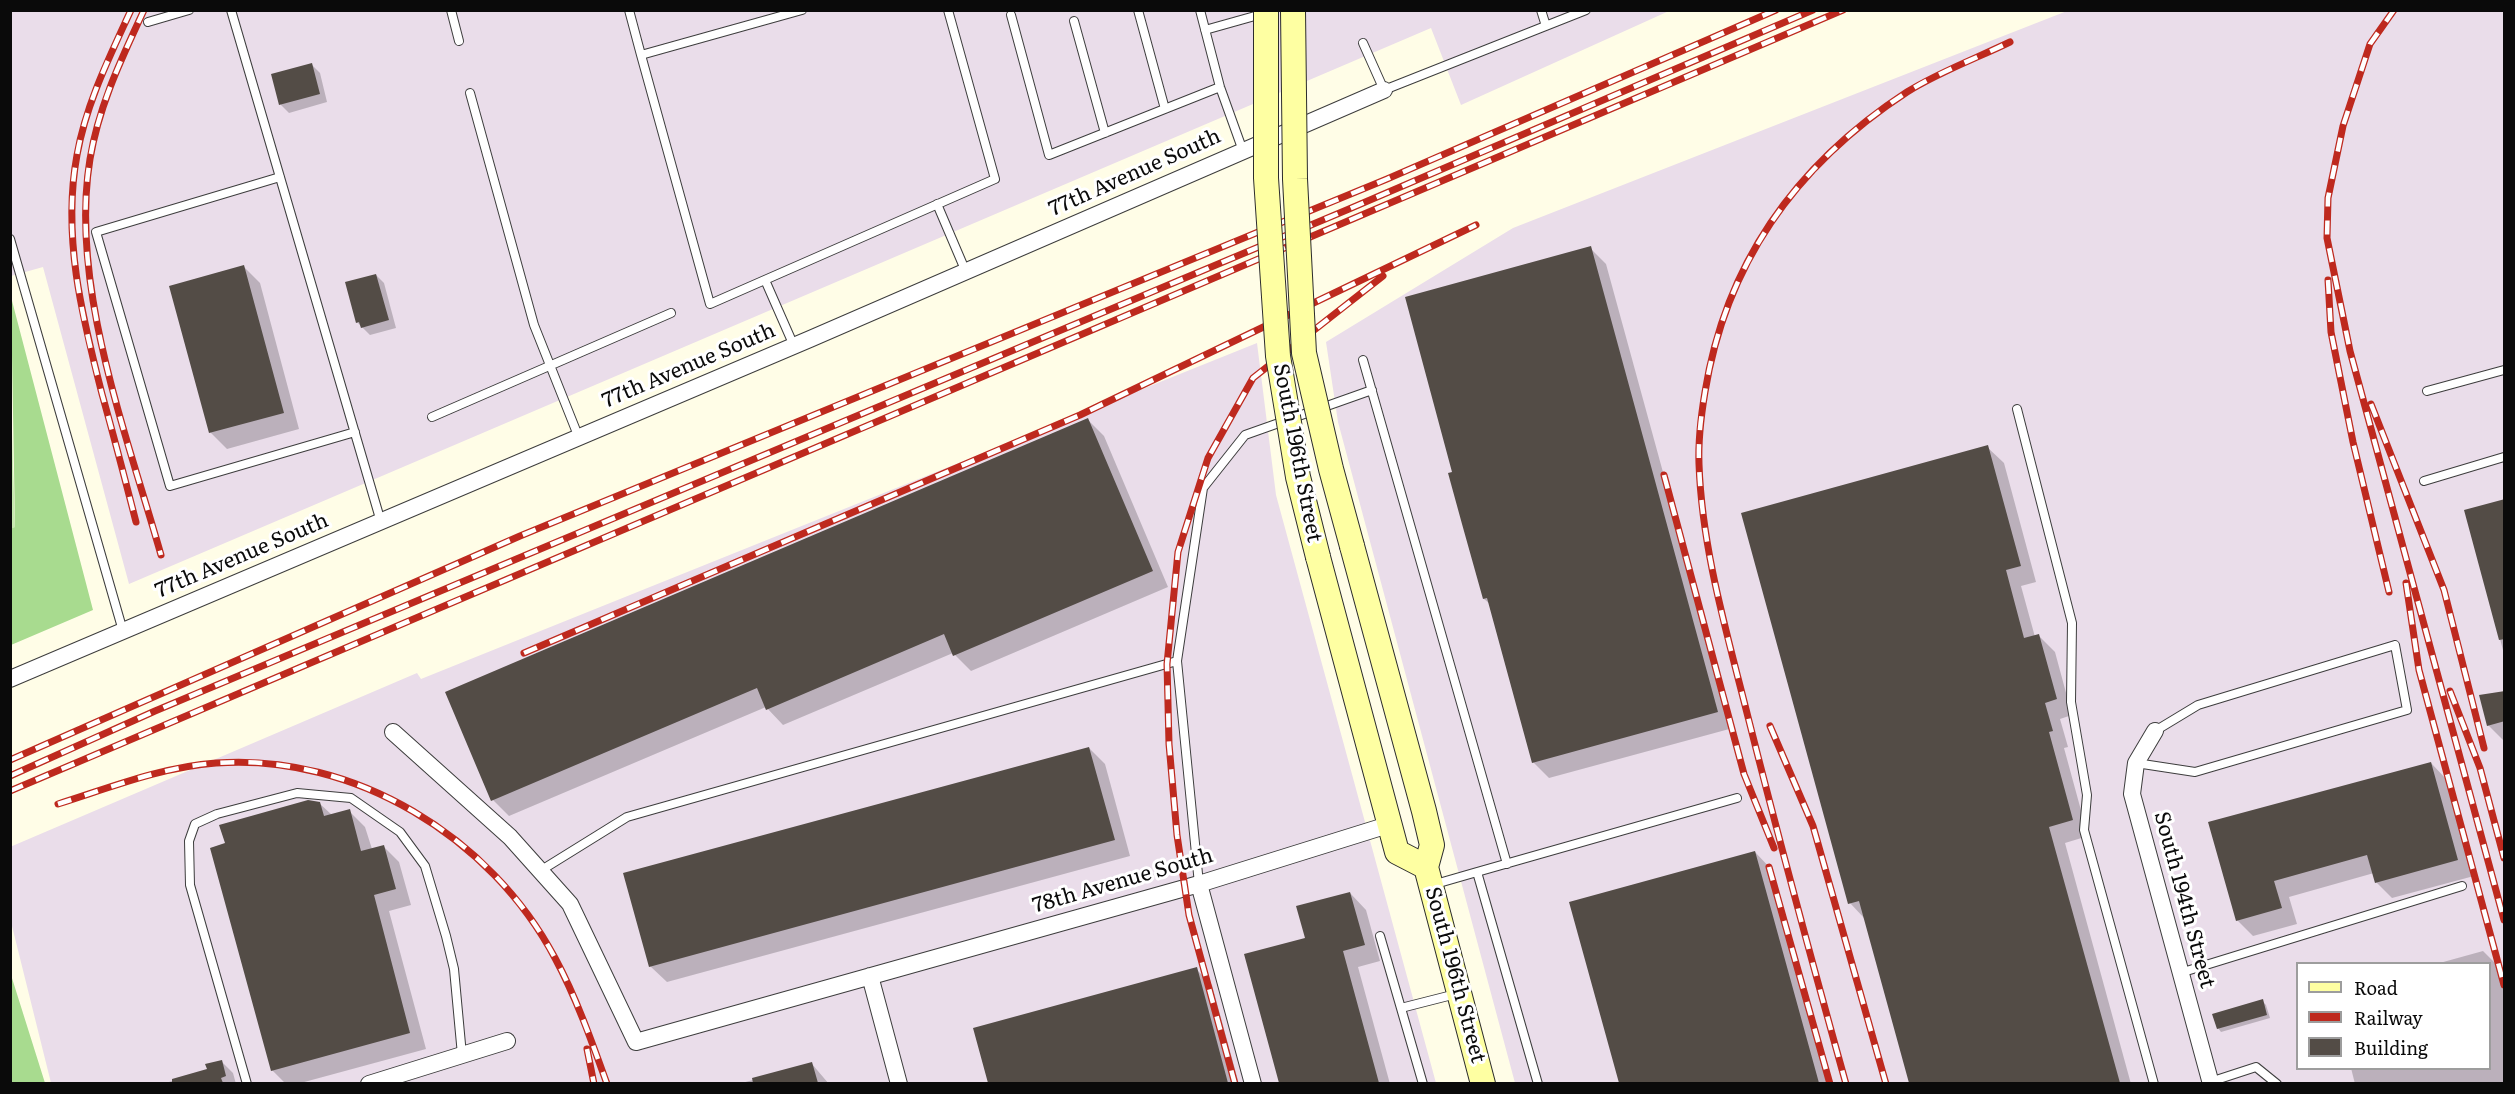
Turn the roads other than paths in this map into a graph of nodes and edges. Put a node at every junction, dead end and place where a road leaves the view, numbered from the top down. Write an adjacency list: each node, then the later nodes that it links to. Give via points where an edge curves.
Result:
1 (189, 10): 16 (lane)
2 (231, 10): 28 (lane)
3 (451, 10): 19 (lane)
4 (629, 10): 21 (lane)
5 (802, 10): 21 (lane)
6 (948, 10): 29 (lane, via 995,179)
7 (1138, 10): 25 (lane)
8 (1200, 10): 18 (lane)
9 (1266, 10): 54 (main road, South 196th Street, bridge, via 1266,178 1278,356 1298,477)
10 (1274, 10): 18 (lane)
11 (1293, 10): 58 (main road, South 196th Street, bridge, via 1295,179 1304,353 1331,469 1432,845)
12 (1541, 10): 17 (lane)
13 (1586, 10): 17 (lane)
14 (1011, 15): 26 (lane, via 1049,155)
15 (1074, 21): 26 (lane)
16 (148, 22)
17 (1546, 26): 23 (lane)
18 (1205, 30): 22 (lane)
19 (459, 41)
20 (1363, 43): 23 (lane)
21 (641, 55): 32 (lane, via 710,304)
22 (1220, 87): 25 (lane); 27 (lane)
23 (1384, 90): 27 (street, 77th Avenue South)
24 (470, 93): 36 (lane, via 534,325)
25 (1165, 109): 26 (lane)
26 (1105, 133)
27 (1243, 151): 31 (street, 77th Avenue South)
28 (280, 177): 42 (lane); 42 (lane, via 96,232 170,486)
29 (937, 204): 31 (lane); 32 (lane)
30 (10, 240): 47 (lane)
31 (966, 272): 34 (street, 77th Avenue South)
32 (765, 280): 34 (lane)
33 (671, 313): 36 (lane)
34 (794, 346): 43 (street, 77th Avenue South)
35 (1363, 360): 38 (lane)
36 (550, 365): 41 (lane); 43 (lane)
37 (2505, 370): 39 (lane)
38 (1372, 390): 48 (lane, via 1245,435 1203,488); 55 (lane)
39 (2427, 392)
40 (2017, 409): 75 (lane, via 2072,623 2071,702 2087,795 2084,830)
41 (432, 417)
42 (355, 432): 46 (lane)
43 (579, 438): 46 (street, 77th Avenue South)
44 (2505, 458): 45 (lane)
45 (2424, 481)
46 (381, 522): 47 (street, 77th Avenue South)
47 (123, 631): 49 (street, 77th Avenue South)
48 (1177, 661): 56 (lane, via 627,817); 59 (lane)
49 (10, 679)
50 (2156, 731): 52 (street, South 194th Street); 52 (lane, via 2198,705 2395,645 2407,710 2195,772)
51 (393, 732): 56 (street, via 510,837)
52 (2136, 763): 62 (street, South 194th Street, via 2132,794)
53 (1737, 798): 55 (lane)
54 (1388, 825): 58 (main road, South 196th Street, via 1397,852); 59 (street, 78th Avenue South)
55 (1508, 864): 57 (lane)
56 (540, 871): 63 (street, 78th Avenue South, via 570,904 636,1042)
57 (1477, 872): 58 (lane); 74 (lane)
58 (1429, 877): 64 (main road, South 196th Street)
59 (1199, 884): 63 (street, 78th Avenue South); 71 (street)
60 (2462, 886): 62 (lane)
61 (1380, 936): 65 (lane)
62 (2180, 973): 76 (street, South 194th Street)
63 (870, 976): 70 (street)
64 (1460, 993): 65 (lane); 73 (main road, South 196th Street)
65 (1401, 1008): 72 (lane)
66 (507, 1041): 67 (street)
67 (462, 1055): 68 (lane, via 454,969 425,866 400,832 351,798 297,793 216,814 195,824 189,841 190,885); 69 (street)
68 (247, 1083)
69 (369, 1083)
70 (899, 1083)
71 (1253, 1083)
72 (1422, 1083)
73 (1483, 1083)
74 (1538, 1083)
75 (2154, 1083)
76 (2211, 1083): 77 (lane, via 2256,1067)
77 (2277, 1083)

